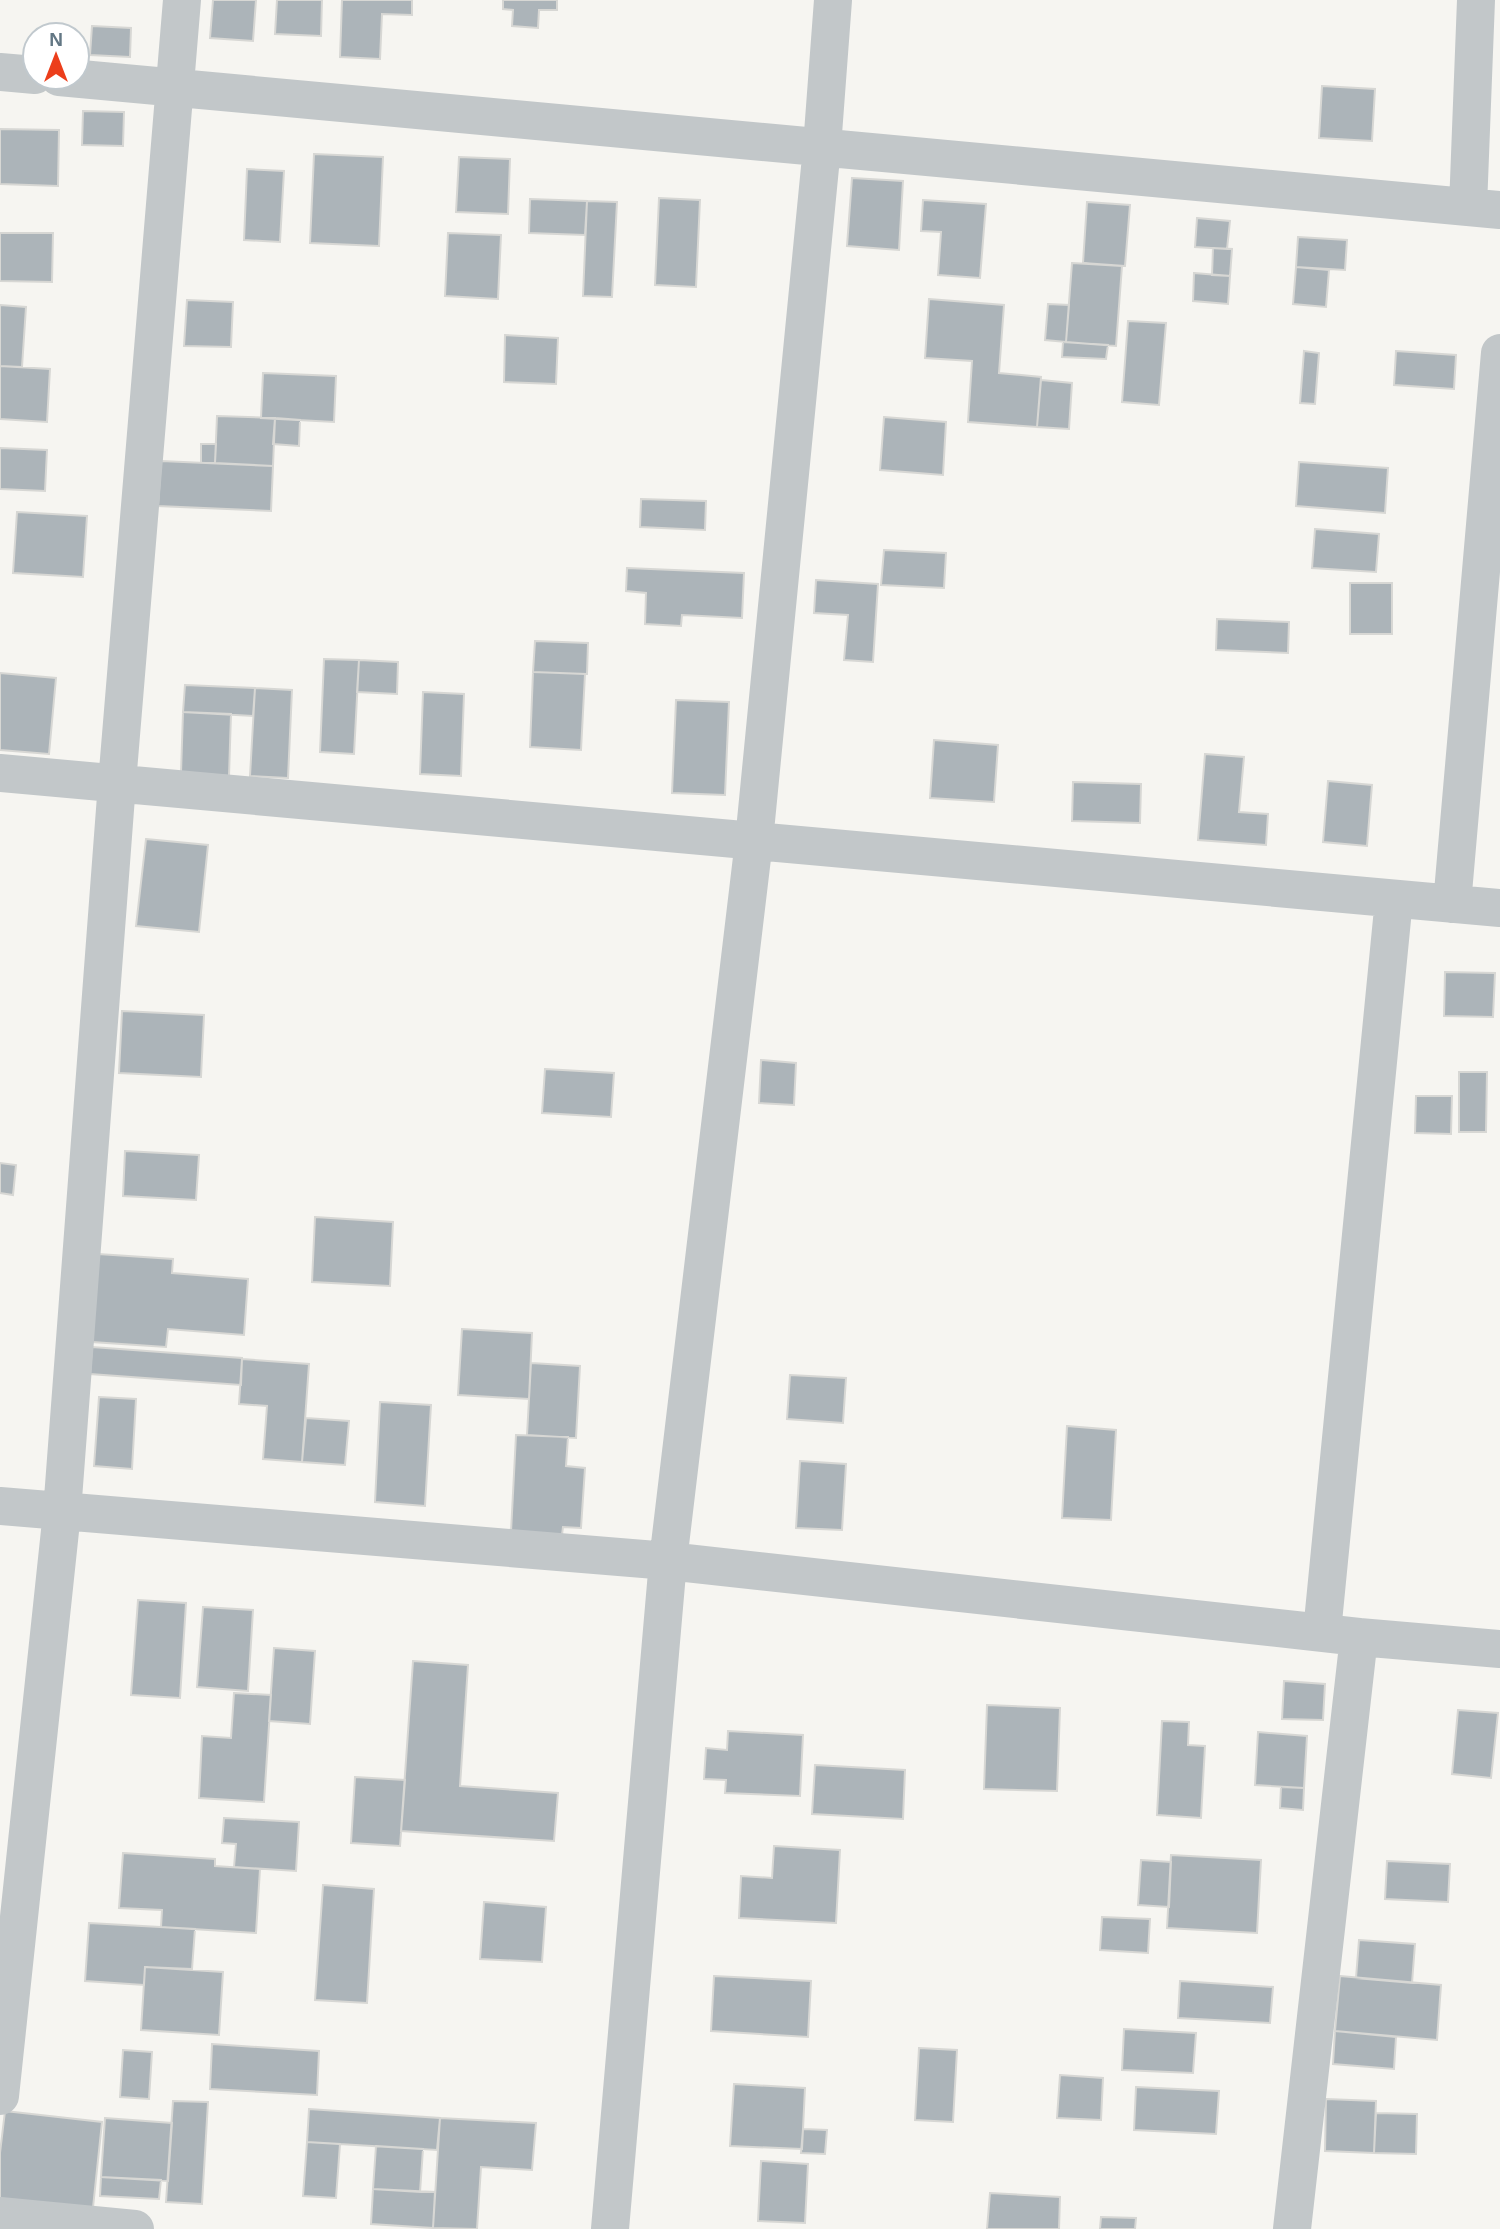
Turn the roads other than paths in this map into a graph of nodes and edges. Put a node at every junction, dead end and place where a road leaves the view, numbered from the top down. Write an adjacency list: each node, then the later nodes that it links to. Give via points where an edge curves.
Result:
1 (182, 0): 7 (street)
2 (833, 0): 8 (street)
3 (1476, 0): 9 (street)
4 (0, 72): 5 (street)
5 (21, 74)
6 (91, 80): 7 (street)
7 (175, 88): 8 (street); 12 (street)
8 (822, 147): 9 (street); 13 (street)
9 (1484, 208)
10 (1500, 352): 15 (street)
11 (0, 773): 12 (street)
12 (117, 783): 13 (street); 18 (street)
13 (754, 841): 14 (street); 19 (street)
14 (1394, 899): 15 (street); 20 (street)
15 (1452, 904): 16 (street)
16 (1500, 908)
17 (0, 1506): 18 (street)
18 (62, 1512): 19 (street); 22 (street)
19 (668, 1561): 20 (street); 25 (street)
20 (1340, 1635): 21 (street); 26 (street)
21 (1500, 1649)
22 (0, 2096)
23 (0, 2216): 24 (street)
24 (135, 2229)
25 (610, 2229)
26 (1292, 2229)

